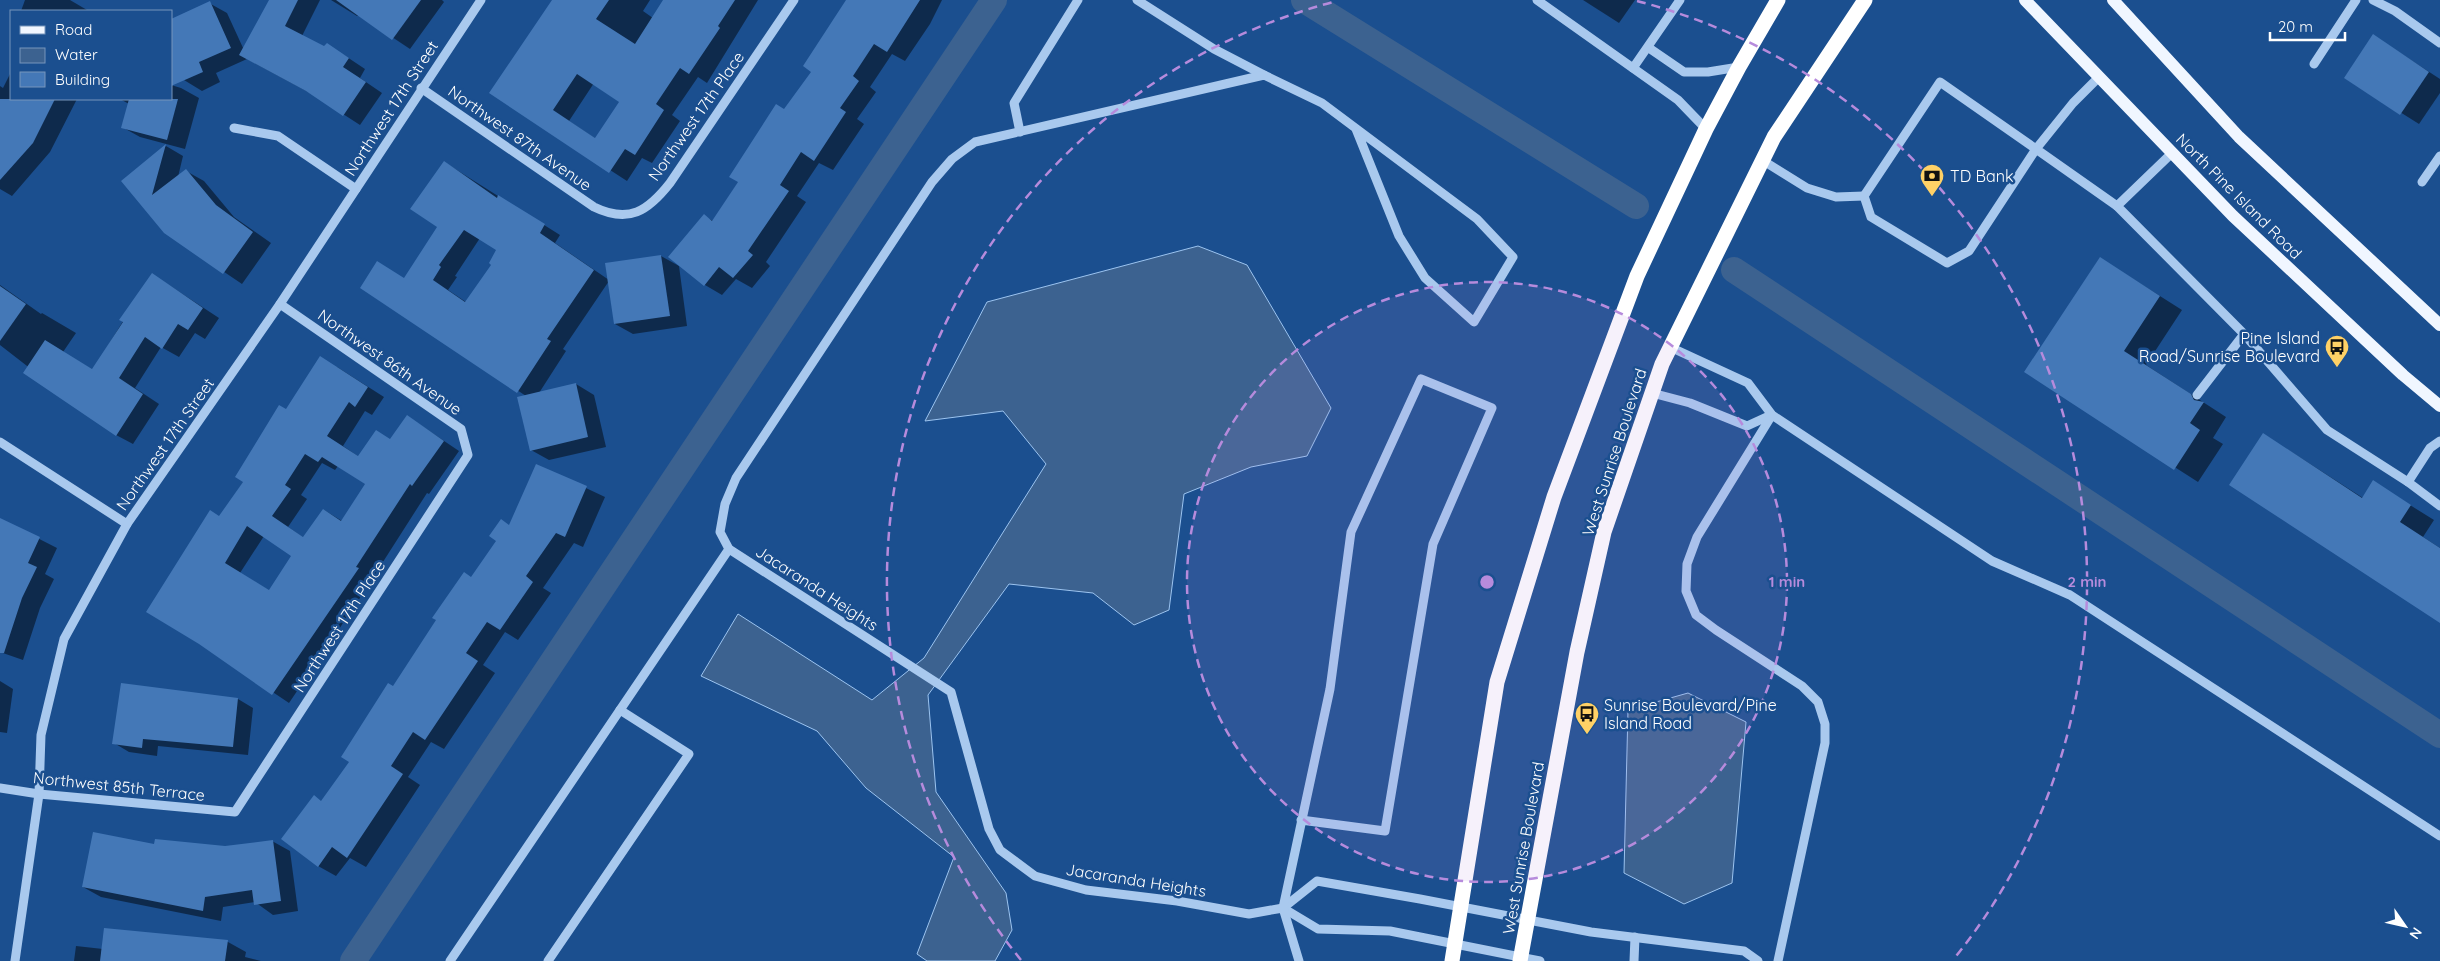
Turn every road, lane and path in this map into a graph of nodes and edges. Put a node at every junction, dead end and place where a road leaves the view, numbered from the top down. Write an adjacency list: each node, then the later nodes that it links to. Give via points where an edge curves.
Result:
1 (481, 0): 20 (street, Northwest 17th Street)
2 (794, 0): 33 (street, Northwest 17th Place, via 661,194 638,212 619,215)
3 (1078, 0): 24 (street, via 1014,103)
4 (1137, 0): 18 (street, via 1214,49)
5 (1537, 0): 17 (street)
6 (1680, 0): 14 (street)
7 (1778, 0): 16 (highway)
8 (1865, 0): 28 (highway, West Sunrise Boulevard)
9 (2025, 0): 19 (main road, North Pine Island Road)
10 (2113, 0): 35 (main road, via 2239,137)
11 (2356, 0): 15 (street)
12 (2373, 0): 13 (street, via 2395,11)
13 (2440, 43)
14 (1649, 48): 16 (street, via 1684,72); 17 (street)
15 (2314, 64)
16 (1739, 67): 23 (highway)
17 (1633, 68): 23 (street, via 1678,100)
18 (1264, 75): 22 (street, via 1322,103); 24 (street)
19 (2098, 78): 25 (street, via 2072,103); 26 (main road, North Pine Island Road)
20 (421, 88): 30 (street, Northwest 17th Street); 33 (street, Northwest 87th Avenue)
21 (234, 128): 30 (street, via 278,136)
22 (1356, 129): 22 (street, via 1476,220 1513,257 1474,322 1425,278 1399,236)
23 (1706, 129): 55 (highway, via 1637,276 1554,497 1497,682)
24 (1020, 132): 48 (street, via 975,142 952,159 932,182 736,478 725,504 720,532)
25 (2036, 149): 31 (street, via 1940,82); 31 (street, via 1968,251 1947,263 1871,217); 32 (street)
26 (2172, 154): 32 (street); 40 (main road, North Pine Island Road, via 2233,216)
27 (2440, 156): 29 (street)
28 (1762, 160): 31 (street, via 1807,188 1836,197); 37 (highway, West Sunrise Boulevard)
29 (2422, 182)
30 (356, 189): 34 (street, Northwest 17th Street)
31 (1864, 196)
32 (2117, 206): 36 (street)
33 (602, 211)
34 (280, 304): 44 (street, Northwest 86th Avenue, via 461,429); 47 (street, Northwest 17th Street)
35 (2440, 325)
36 (2244, 334): 39 (street); 45 (street, via 2327,430)
37 (1670, 347): 38 (highway, West Sunrise Boulevard); 41 (street, via 1748,383)
38 (1652, 393): 41 (street, via 1690,402 1747,426); 57 (highway, West Sunrise Boulevard, via 1604,532 1577,652)
39 (2197, 395)
40 (2440, 406)
41 (1772, 415): 54 (street, via 1992,561 2070,595); 69 (street, via 1697,537 1687,564 1686,591 1696,615 1802,686 1818,702 1825,724 1825,743)
42 (2440, 441): 45 (street, via 2430,448)
43 (0, 442): 47 (street)
44 (468, 456): 52 (street, Northwest 17th Place)
45 (2408, 482): 46 (street)
46 (2440, 506)
47 (127, 524): 51 (street, Northwest 17th Street, via 64,639 41,735)
48 (729, 549): 49 (street); 56 (street, Jacaranda Heights, via 951,692 989,829 1000,850 1035,876 1086,890 1250,914)
49 (620, 710): 62 (street); 63 (street, via 689,754)
50 (0, 788): 51 (street, Northwest 85th Terrace)
51 (39, 794): 52 (street, Northwest 85th Terrace); 61 (street, Northwest 17th Street)
52 (235, 812)
53 (1302, 820): 53 (street, via 1330,689 1351,532 1421,378 1492,408 1433,544 1384,831); 56 (street)
54 (2440, 836)
55 (1461, 906): 56 (street, Jacaranda Heights, via 1317,881); 57 (street, Jacaranda Heights); 59 (highway)
56 (1283, 908): 59 (street, via 1318,929 1390,931); 64 (street)
57 (1527, 919): 58 (street, Jacaranda Heights); 60 (highway, West Sunrise Boulevard)
58 (1635, 938): 67 (street); 68 (street, Jacaranda Heights, via 1744,951)
59 (1455, 944): 60 (street); 65 (highway)
60 (1520, 959): 66 (street)
61 (15, 961)
62 (450, 961)
63 (548, 961)
64 (1299, 961)
65 (1452, 961)
66 (1540, 961)
67 (1634, 961)
68 (1758, 961)
69 (1778, 961)

